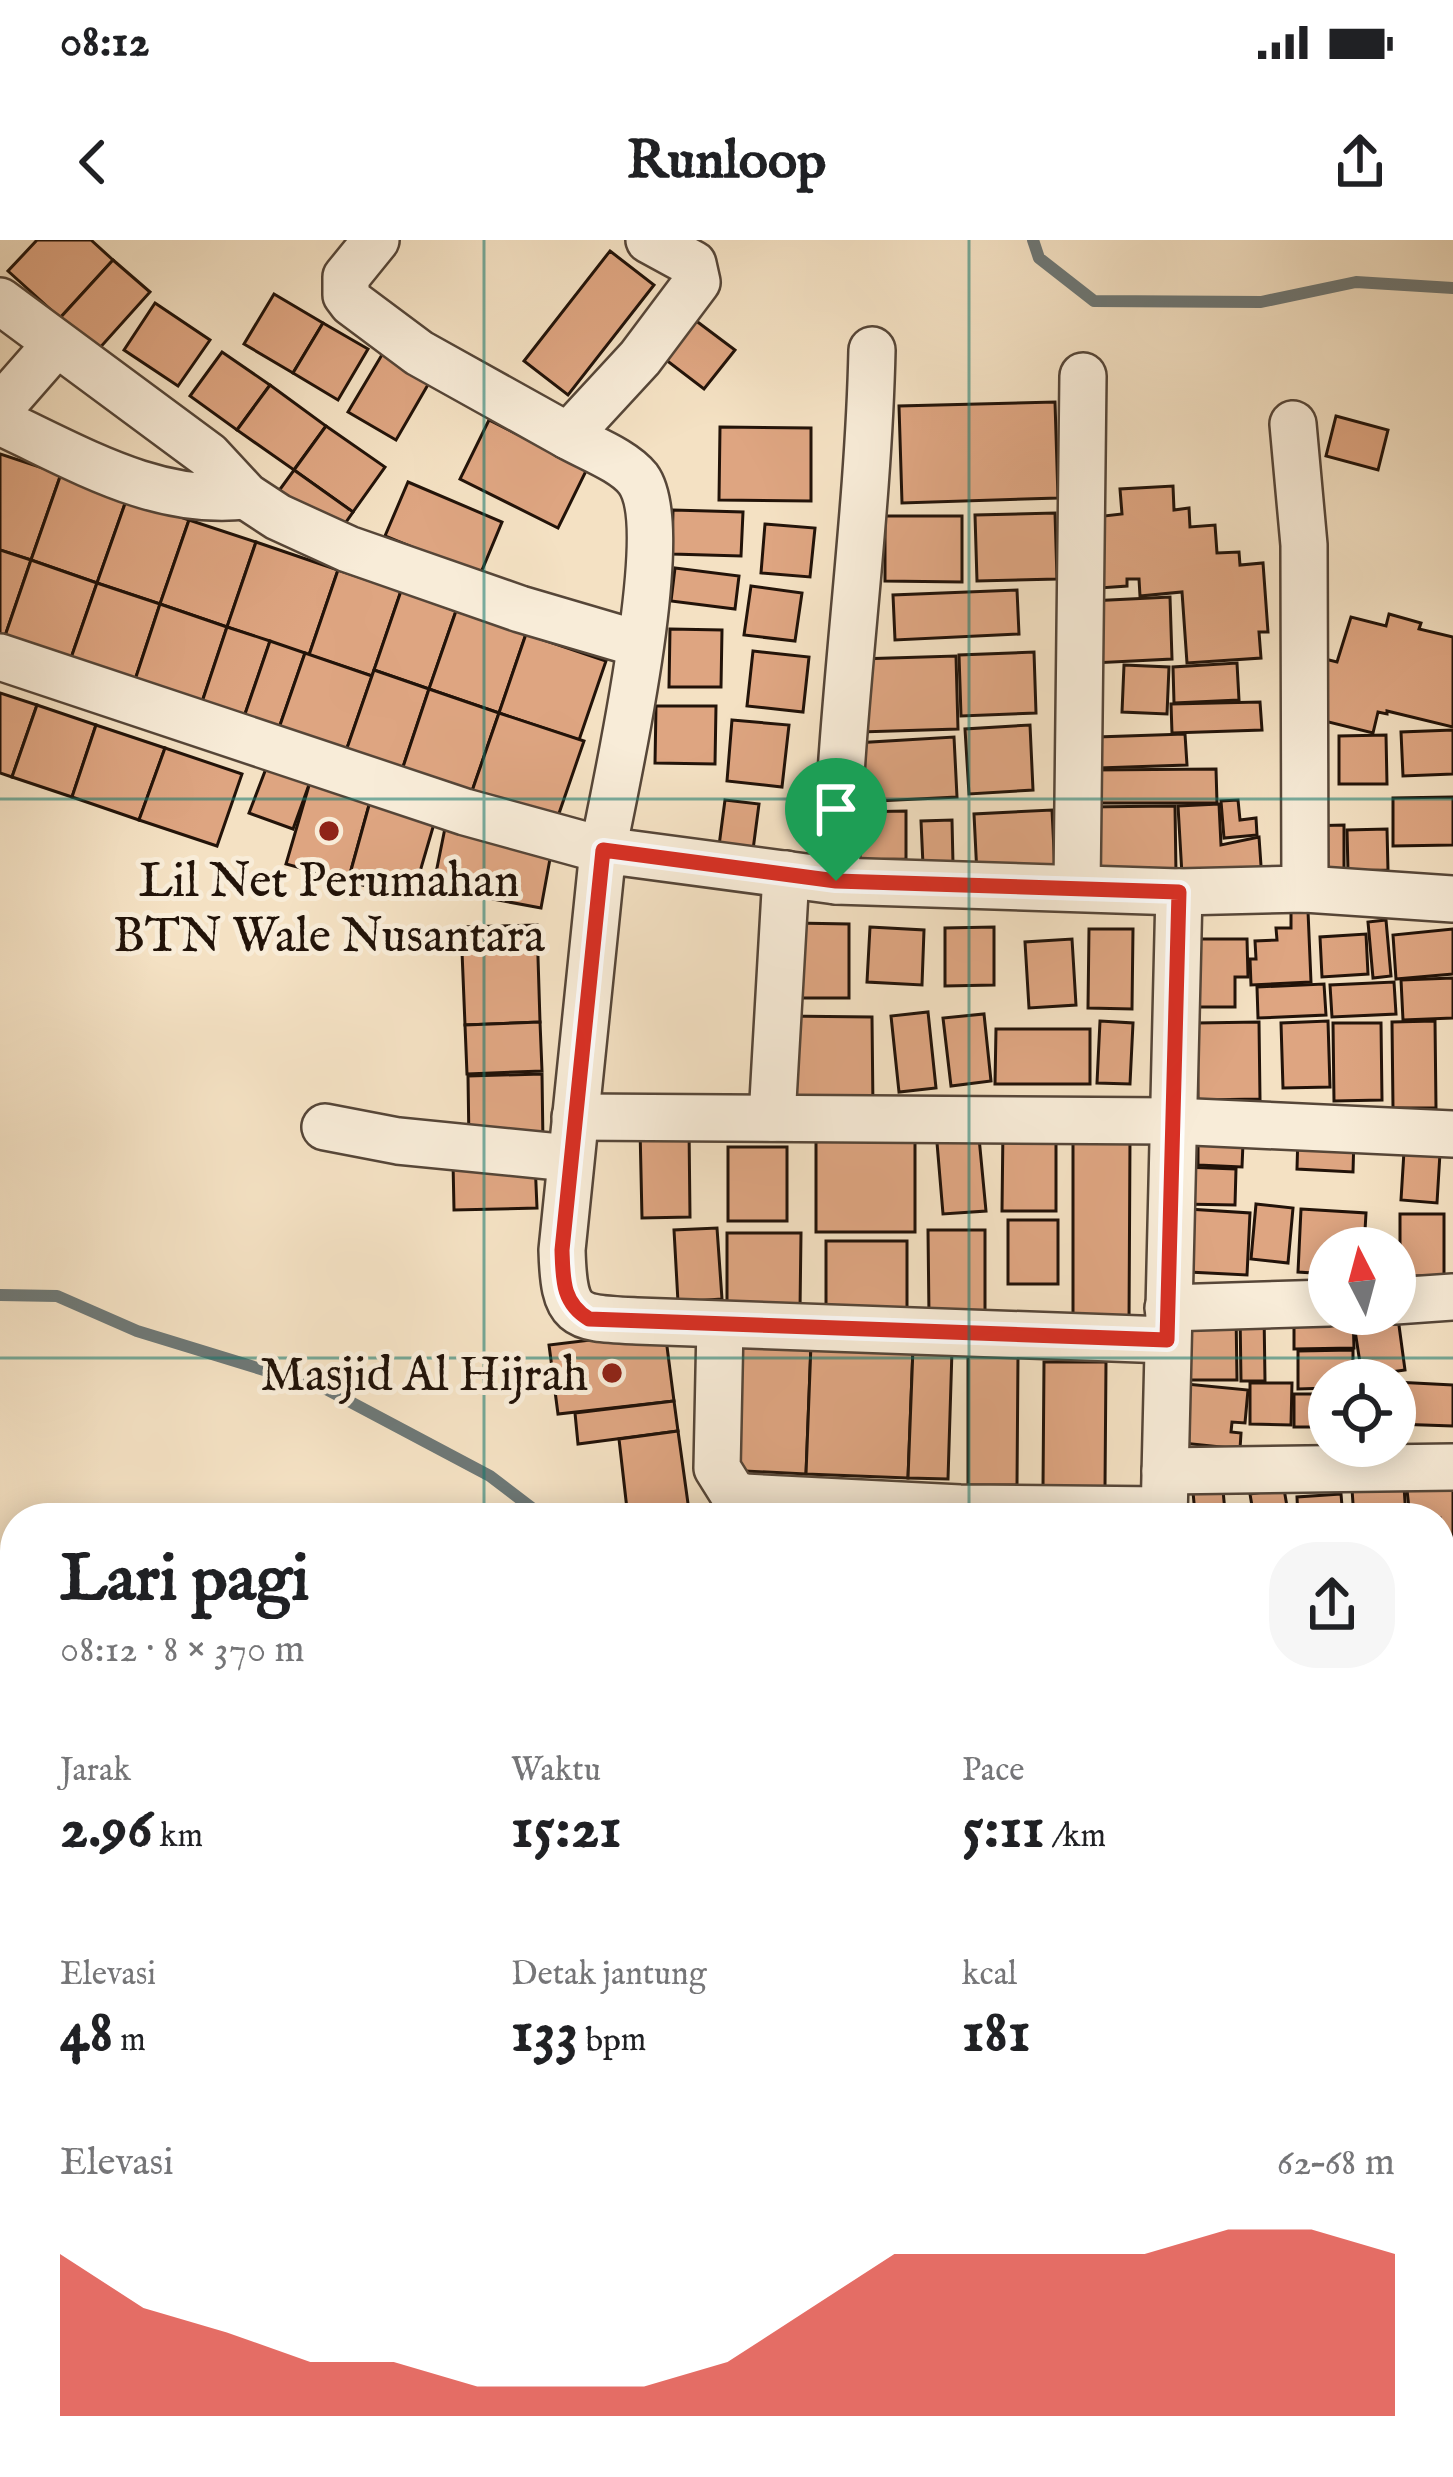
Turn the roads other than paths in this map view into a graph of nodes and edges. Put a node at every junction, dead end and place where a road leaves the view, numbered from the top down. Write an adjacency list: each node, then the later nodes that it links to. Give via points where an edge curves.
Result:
1 (376, 240): 10 (street, via 346,277 352,303 419,353)
2 (650, 240): 10 (street, via 693,264 697,282)
3 (0, 302): 4 (street)
4 (56, 344): 7 (street); 11 (street, via 208,455)
5 (872, 350): 16 (street)
6 (1083, 376): 17 (street)
7 (0, 408)
8 (0, 422): 11 (street, via 129,482 213,500)
9 (1293, 424): 18 (street, via 1304,545)
10 (568, 436): 12 (street, via 628,470 648,506)
11 (246, 496): 12 (street, via 348,548)
12 (639, 644): 14 (street)
13 (0, 657): 14 (street)
14 (603, 850): 15 (street); 25 (street)
15 (786, 874): 16 (street); 21 (street)
16 (836, 881): 17 (street)
17 (1077, 887): 19 (street)
18 (1305, 889): 19 (street); 20 (street)
19 (1179, 892): 22 (street)
20 (1453, 899)
21 (772, 1118): 22 (street); 25 (street)
22 (1172, 1121): 24 (street); 29 (street)
23 (325, 1127): 25 (street, via 398,1141)
24 (1453, 1135)
25 (572, 1138): 30 (street, via 562,1274 574,1310 589,1319)
26 (1453, 1297): 27 (street)
27 (1416, 1300)
28 (1308, 1306): 29 (street)
29 (1167, 1324): 30 (street); 32 (street)
30 (720, 1325): 33 (street, via 717,1468 732,1492)
31 (1453, 1467): 32 (street)
32 (1165, 1500): 34 (street)
33 (862, 1503)
34 (1088, 1503)

